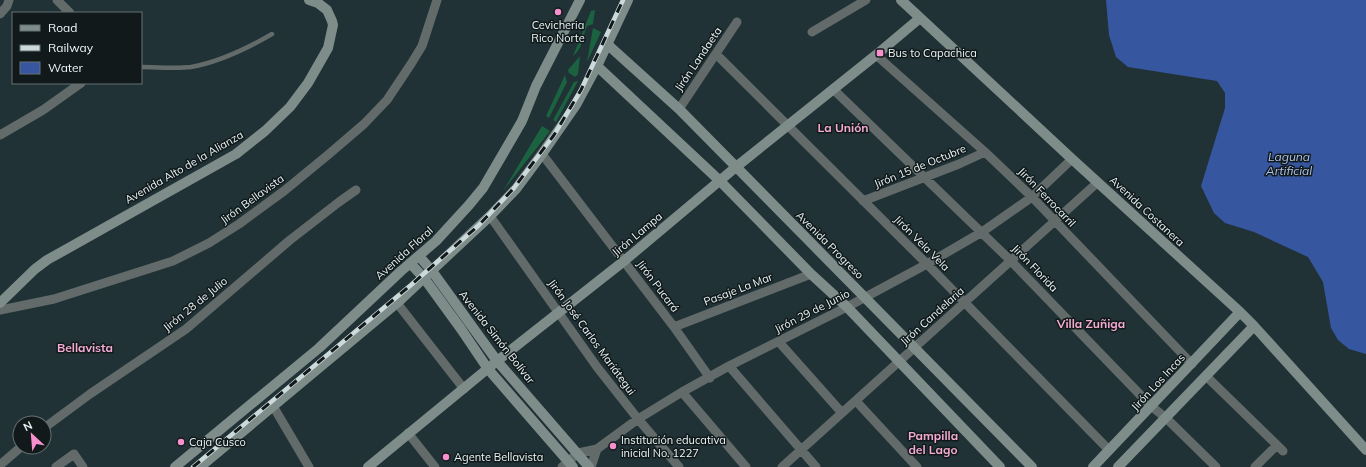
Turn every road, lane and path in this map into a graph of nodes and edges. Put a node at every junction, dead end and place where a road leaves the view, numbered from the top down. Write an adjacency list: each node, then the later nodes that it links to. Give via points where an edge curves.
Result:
1 (10, 0): 10 (street)
2 (57, 0): 9 (street)
3 (309, 0): 48 (street, Avenida Alto de la Alianza, via 327,10 333,25 328,48 308,83 290,107 236,154 47,260)
4 (437, 0): 51 (street, Jirón Bellavista, via 422,46 387,100 329,154 239,224 173,261 54,299)
5 (580, 0): 38 (street, Avenida Floral, via 536,86 522,121 483,188 436,241)
6 (628, 0): 15 (street)
7 (866, 0): 13 (street)
8 (901, 0): 11 (street, Avenida Costanera)
9 (69, 12)
10 (0, 14)
11 (920, 18): 17 (street, Jirón Lampa); 27 (street, Avenida Costanera)
12 (737, 22): 16 (street, Jirón Landaeta)
13 (812, 32)
14 (272, 34): 19 (lane, via 239,51 202,64)
15 (607, 44): 18 (street); 22 (street, Avenida Progreso)
16 (716, 54): 22 (street, Jirón Landaeta); 23 (street, Jirón Vela Vela)
17 (876, 55): 21 (street, Jirón Lampa); 25 (street, Jirón Ferrocarril)
18 (597, 66): 26 (street, via 576,105); 30 (street)
19 (142, 67)
20 (80, 84): 24 (street)
21 (833, 89): 23 (street, Jirón Lampa); 29 (street, Jirón Florida)
22 (679, 108): 28 (street, Avenida Progreso)
23 (788, 126): 28 (street, Jirón Lampa); 34 (street, Jirón Vela Vela)
24 (0, 136)
25 (985, 152): 29 (street, Jirón 15 de Octubre); 33 (street, Jirón Ferrocarril)
26 (542, 154): 35 (street); 39 (street, Jirón Pucará)
27 (1072, 159): 31 (street, Avenida Costanera); 33 (street, Jirón 29 de Junio)
28 (736, 167): 30 (street, Jirón Lampa); 46 (street, Avenida Progreso)
29 (925, 178): 34 (street, Jirón 15 de Octubre); 37 (street, Jirón Florida)
30 (720, 181): 39 (street, Jirón Lampa); 44 (street)
31 (1098, 182): 36 (street, Jirón Candelaria); 52 (street, Avenida Costanera)
32 (356, 190): 73 (street, Jirón 28 de Julio, via 297,235 186,329)
33 (1032, 197): 36 (street, Jirón Ferrocarril); 37 (street, Jirón 29 de Junio)
34 (863, 201): 42 (street, Jirón Vela Vela)
35 (490, 216): 43 (street); 53 (street, Jirón José Carlos Mariátegui)
36 (1055, 222): 40 (street, Jirón Candelaria); 60 (street, Jirón Ferrocarril)
37 (982, 232): 40 (street, Jirón Florida); 42 (street, Jirón 29 de Junio)
38 (419, 256): 41 (street, Avenida Floral); 43 (street, Avenida Simón Bolívar)
39 (624, 261): 53 (street, Jirón Lampa); 55 (street, Jirón Pucará)
40 (1011, 261): 49 (street, Jirón Candelaria); 69 (street, Jirón Florida)
41 (410, 263): 45 (street, Avenida Simón Bolívar); 82 (street, Avenida Floral, via 319,348)
42 (927, 264): 46 (street, Jirón 29 de Junio); 49 (street, Jirón Vela Vela)
43 (432, 271): 45 (street); 58 (street, Avenida Simón Bolívar)
44 (811, 274): 50 (street); 55 (street, Pasaje La Mar)
45 (424, 278): 47 (street); 62 (street, Avenida Simón Bolívar)
46 (866, 297): 50 (street, Jirón 29 de Junio); 57 (street, Avenida Progreso)
47 (397, 302): 65 (street); 68 (street)
48 (0, 303)
49 (964, 304): 57 (street, Jirón Candelaria); 77 (street, Jirón Vela Vela)
50 (847, 307): 56 (street, Jirón 29 de Junio); 59 (street)
51 (0, 310)
52 (1240, 312): 54 (street, Avenida Costanera); 60 (street, Jirón Los Incas)
53 (559, 313): 58 (street, Jirón Lampa); 72 (street, Jirón José Carlos Mariátegui)
54 (1254, 326): 63 (street); 78 (street, Avenida Costanera)
55 (674, 327): 64 (street, Jirón Pucará)
56 (779, 342): 61 (street, Jirón 29 de Junio); 70 (street)
57 (913, 348): 59 (street, Jirón Candelaria); 98 (street, Avenida Progreso)
58 (498, 361): 62 (street, Jirón Lampa); 79 (street, Avenida Simón Bolívar)
59 (899, 362): 67 (street, Jirón Candelaria); 97 (street)
60 (1192, 364): 69 (street, Jirón Los Incas)
61 (729, 366): 64 (street, Jirón 29 de Junio); 76 (street)
62 (488, 369): 65 (street, Jirón Lampa); 83 (street, Avenida Simón Bolívar)
63 (1206, 376): 71 (street); 101 (street, via 1280,448)
64 (710, 378): 66 (street, Jirón 29 de Junio)
65 (464, 389): 74 (street, Jirón Lampa)
66 (682, 392): 72 (street, Jirón 29 de Junio); 93 (street)
67 (856, 401): 70 (street, Jirón Candelaria); 96 (street)
68 (273, 406): 87 (street); 88 (street)
69 (1151, 406): 71 (street, Jirón Florida); 77 (street, Jirón Los Incas)
70 (842, 413): 76 (street, Jirón Candelaria)
71 (1166, 418): 84 (street); 100 (street, Jirón Florida)
72 (638, 419): 75 (street, Jirón 29 de Junio); 92 (street, Jirón José Carlos Mariátegui)
73 (52, 422)
74 (408, 434): 89 (street, Jirón Lampa); 90 (street)
75 (597, 449): 79 (street, Jirón 29 de Junio); 91 (street)
76 (801, 450): 94 (street, Jirón Candelaria); 95 (street)
77 (1109, 450): 99 (street, Jirón Los Incas)
78 (1366, 450)
79 (578, 453): 83 (street); 91 (street, Avenida Simón Bolívar)
80 (12, 455): 81 (street)
81 (0, 465)
82 (182, 465)
83 (568, 465)
84 (1122, 466)
85 (56, 467): 86 (street, via 74,454)
86 (83, 467)
87 (200, 467)
88 (309, 467)
89 (368, 467)
90 (435, 467)
91 (590, 467)
92 (680, 467)
93 (746, 467)
94 (782, 467)
95 (816, 467)
96 (917, 467)
97 (1000, 467)
98 (1032, 467)
99 (1093, 467)
100 (1216, 467)
101 (1255, 467)

